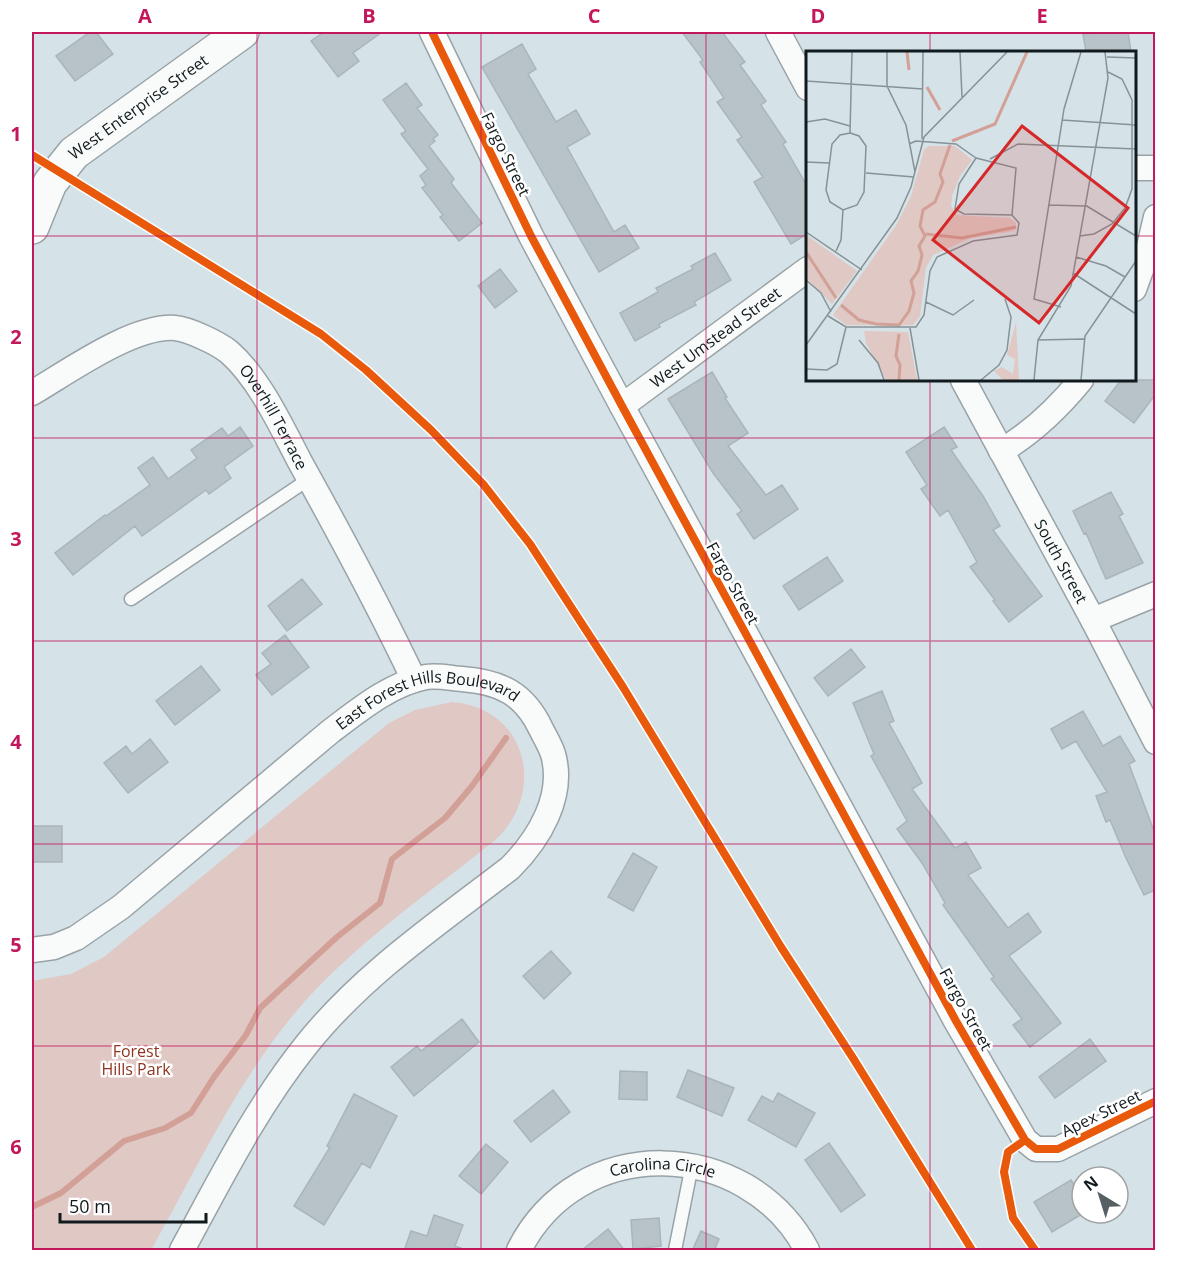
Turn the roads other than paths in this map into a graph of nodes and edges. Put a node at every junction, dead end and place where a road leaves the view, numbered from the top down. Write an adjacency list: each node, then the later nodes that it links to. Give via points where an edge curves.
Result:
1 (242, 32): 8 (street, West Enterprise Street, via 74,153 50,183)
2 (432, 32): 14 (street, Fargo Street, via 531,236)
3 (777, 32): 4 (street)
4 (806, 86)
5 (1136, 168): 6 (street)
6 (1155, 168)
7 (1155, 217): 10 (street)
8 (32, 226)
9 (806, 270): 14 (street, West Umstead Street)
10 (1136, 283)
11 (964, 381): 15 (street, South Street)
12 (1080, 381): 15 (street, via 1021,440)
13 (32, 393): 16 (street, Overhill Terrace, via 135,334 174,328 189,330 227,350 248,373)
14 (622, 406): 24 (street, Fargo Street)
15 (1001, 451): 19 (street, South Street)
16 (309, 479): 18 (lane); 20 (street, Overhill Terrace)
17 (1155, 594): 19 (street)
18 (131, 599)
19 (1093, 621): 21 (street, South Street)
20 (414, 680): 22 (street, East Forest Hills Boulevard, via 386,693 331,731 112,913 76,938); 26 (street, East Forest Hills Boulevard, via 429,676 495,683 525,703 553,754 555,789 550,809 528,850 510,868 381,969 308,1042 267,1100)
21 (1155, 742)
22 (32, 951)
23 (1155, 1101): 24 (street, Apex Street, via 1058,1149 1036,1149)
24 (1025, 1140)
25 (692, 1165): 27 (street, Carolina Circle, via 643,1164 596,1178 555,1204); 28 (lane); 29 (street, Carolina Circle, via 713,1171 772,1204)
26 (182, 1251)
27 (519, 1251)
28 (675, 1251)
29 (807, 1251)

